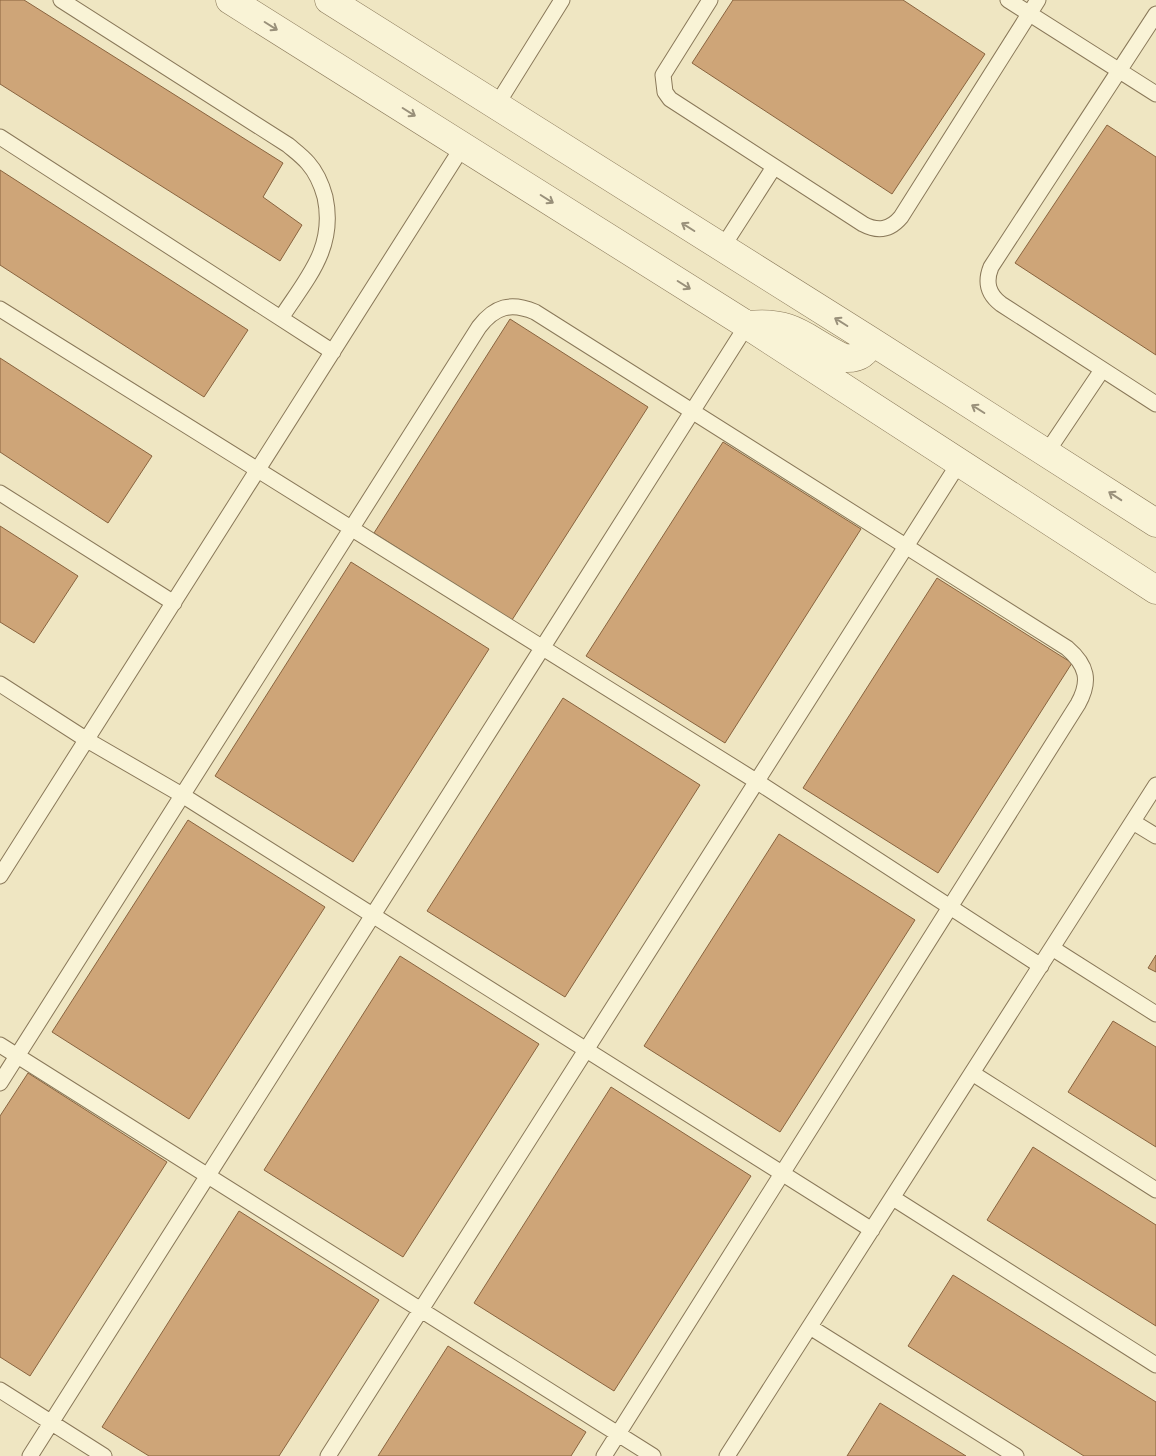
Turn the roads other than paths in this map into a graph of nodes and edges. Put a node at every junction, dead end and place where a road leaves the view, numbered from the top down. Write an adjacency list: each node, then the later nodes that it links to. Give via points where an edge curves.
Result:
1 (61, 0): 18 (lane, via 288,145 309,164 322,187 328,214 326,241 315,266)
2 (230, 0): 14 (street, one-way to 14)
3 (329, 0): 12 (street)
4 (562, 0): 12 (lane)
5 (710, 0): 15 (lane, via 663,75 665,92 677,104)
6 (1008, 0): 8 (lane)
7 (1038, 0): 8 (lane)
8 (1029, 13): 10 (lane); 15 (lane, via 895,224 879,230 870,228)
9 (1156, 14): 10 (lane)
10 (1119, 70): 11 (lane); 22 (lane, via 988,275 989,292 994,299)
11 (1156, 94)
12 (496, 106): 16 (street, one-way to 12)
13 (0, 137): 18 (lane)
14 (463, 146): 19 (street, one-way to 19); 21 (lane)
15 (774, 167): 16 (lane)
16 (722, 248): 20 (street, one-way to 16)
17 (0, 309): 27 (lane)
18 (281, 318): 21 (lane)
19 (747, 325): 20 (street, via 779,325 794,330 844,358 853,359 861,355); 24 (lane); 26 (street)
20 (871, 341): 25 (street, one-way to 20)
21 (334, 352): 27 (lane)
22 (1102, 370): 23 (lane); 25 (lane)
23 (1156, 404)
24 (692, 412): 30 (lane, via 535,312 523,307 498,309 479,327); 31 (lane); 34 (lane)
25 (1047, 452): 29 (street, one-way to 25)
26 (959, 463): 31 (lane); 32 (street)
27 (258, 471): 30 (lane); 33 (lane)
28 (0, 493): 33 (lane)
29 (1156, 523)
30 (352, 528): 34 (lane); 39 (lane)
31 (906, 547): 37 (lane); 43 (lane, via 1067,648 1084,667 1086,680 1078,704)
32 (1156, 590)
33 (174, 603): 36 (lane)
34 (543, 647): 37 (lane); 44 (lane)
35 (0, 684): 36 (lane)
36 (87, 740): 39 (lane); 42 (lane)
37 (756, 782): 43 (lane); 49 (lane)
38 (1156, 785): 40 (lane)
39 (182, 795): 44 (lane); 50 (lane)
40 (1133, 822): 41 (lane); 45 (lane)
41 (1156, 836)
42 (1, 872)
43 (950, 906): 46 (lane); 53 (lane)
44 (373, 915): 49 (lane); 54 (lane)
45 (1052, 948): 46 (lane); 47 (lane)
46 (1041, 966): 51 (lane)
47 (1156, 1014)
48 (0, 1045): 50 (lane)
49 (586, 1050): 53 (lane); 58 (lane)
50 (17, 1056): 52 (lane); 54 (lane)
51 (972, 1073): 55 (lane); 56 (lane)
52 (0, 1083)
53 (782, 1173): 57 (lane); 63 (lane)
54 (208, 1176): 58 (lane); 62 (lane)
55 (1156, 1190)
56 (893, 1198): 57 (lane); 60 (lane)
57 (872, 1230): 59 (lane)
58 (421, 1310): 63 (lane); 67 (lane)
59 (810, 1327): 64 (lane); 70 (lane)
60 (1156, 1365)
61 (0, 1390): 62 (lane)
62 (52, 1423): 65 (lane); 66 (lane)
63 (618, 1434): 68 (lane); 69 (lane)
64 (731, 1455)
65 (30, 1456)
66 (104, 1456)
67 (328, 1456)
68 (604, 1456)
69 (653, 1456)
70 (1016, 1456)

